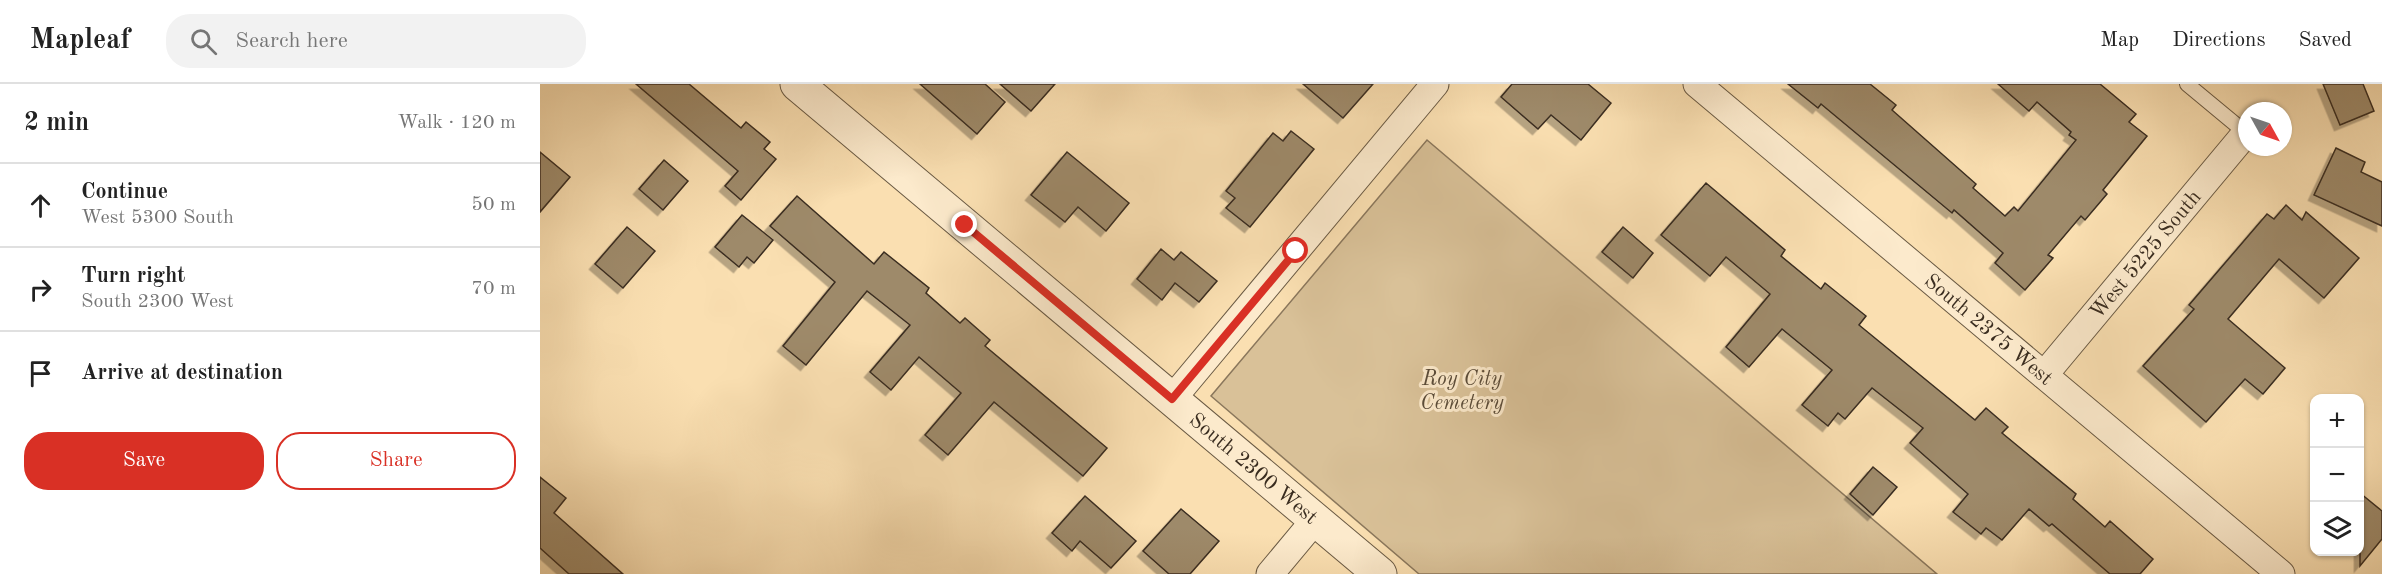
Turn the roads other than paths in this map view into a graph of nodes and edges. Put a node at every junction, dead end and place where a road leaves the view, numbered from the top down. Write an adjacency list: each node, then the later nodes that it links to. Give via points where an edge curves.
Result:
1 (797, 84): 8 (street, South 2300 West)
2 (1435, 84): 8 (street)
3 (1697, 84): 7 (street, South 2375 West)
4 (2187, 84): 5 (lane)
5 (2238, 126)
6 (2238, 143): 7 (street, West 5225 South)
7 (2044, 375): 12 (street, South 2375 West)
8 (1172, 399): 9 (street, South 2300 West)
9 (1315, 520): 10 (street); 11 (street, South 2300 West)
10 (1270, 574)
11 (1380, 574)
12 (2282, 574)

